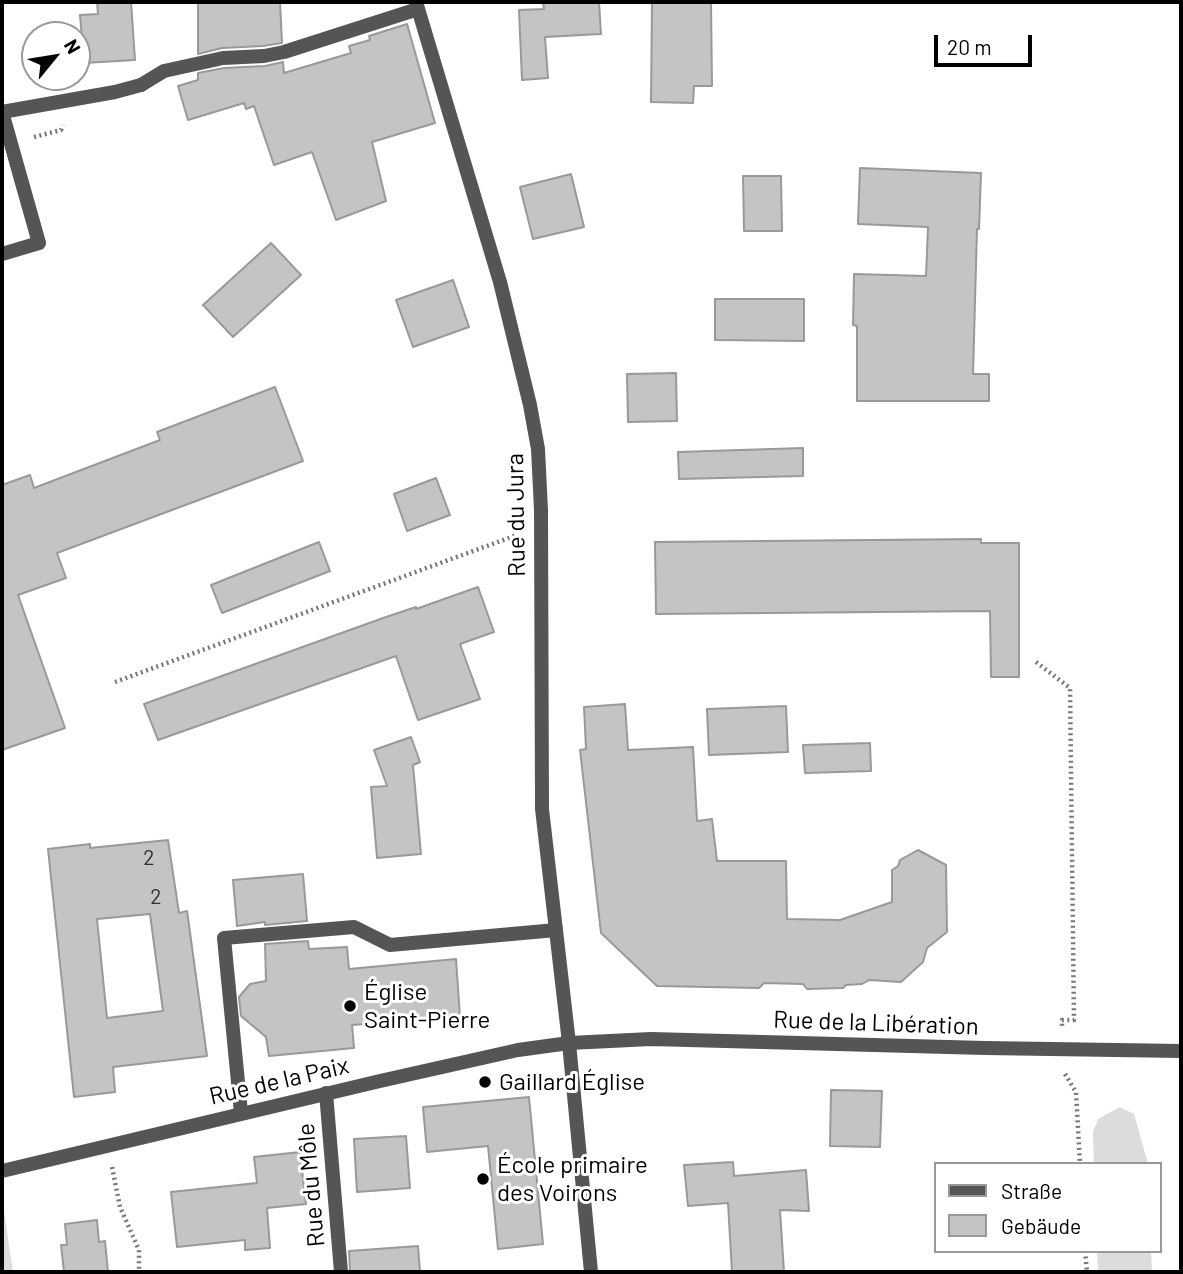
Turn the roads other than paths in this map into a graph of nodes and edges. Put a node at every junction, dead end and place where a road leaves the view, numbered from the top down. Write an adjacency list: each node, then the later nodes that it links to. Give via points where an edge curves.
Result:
1 (417, 5): 2 (street, via 284,52 223,58 164,71 141,85 116,92); 4 (street, Rue du Jura, via 500,282 538,449 542,809)
2 (2, 112): 3 (street, via 39,243)
3 (2, 254)
4 (556, 930): 5 (street, Rue du Jura); 8 (street, via 390,946 354,927 223,938)
5 (569, 1042): 6 (street, Rue de la Libération, via 651,1039); 7 (street, Rue de la Paix); 11 (street, Rue du Jura)
6 (1181, 1051)
7 (326, 1093): 8 (street, Rue de la Paix); 10 (street, Rue du Môle)
8 (241, 1113): 9 (street, Rue de la Paix)
9 (2, 1171)
10 (341, 1272)
11 (591, 1272)

